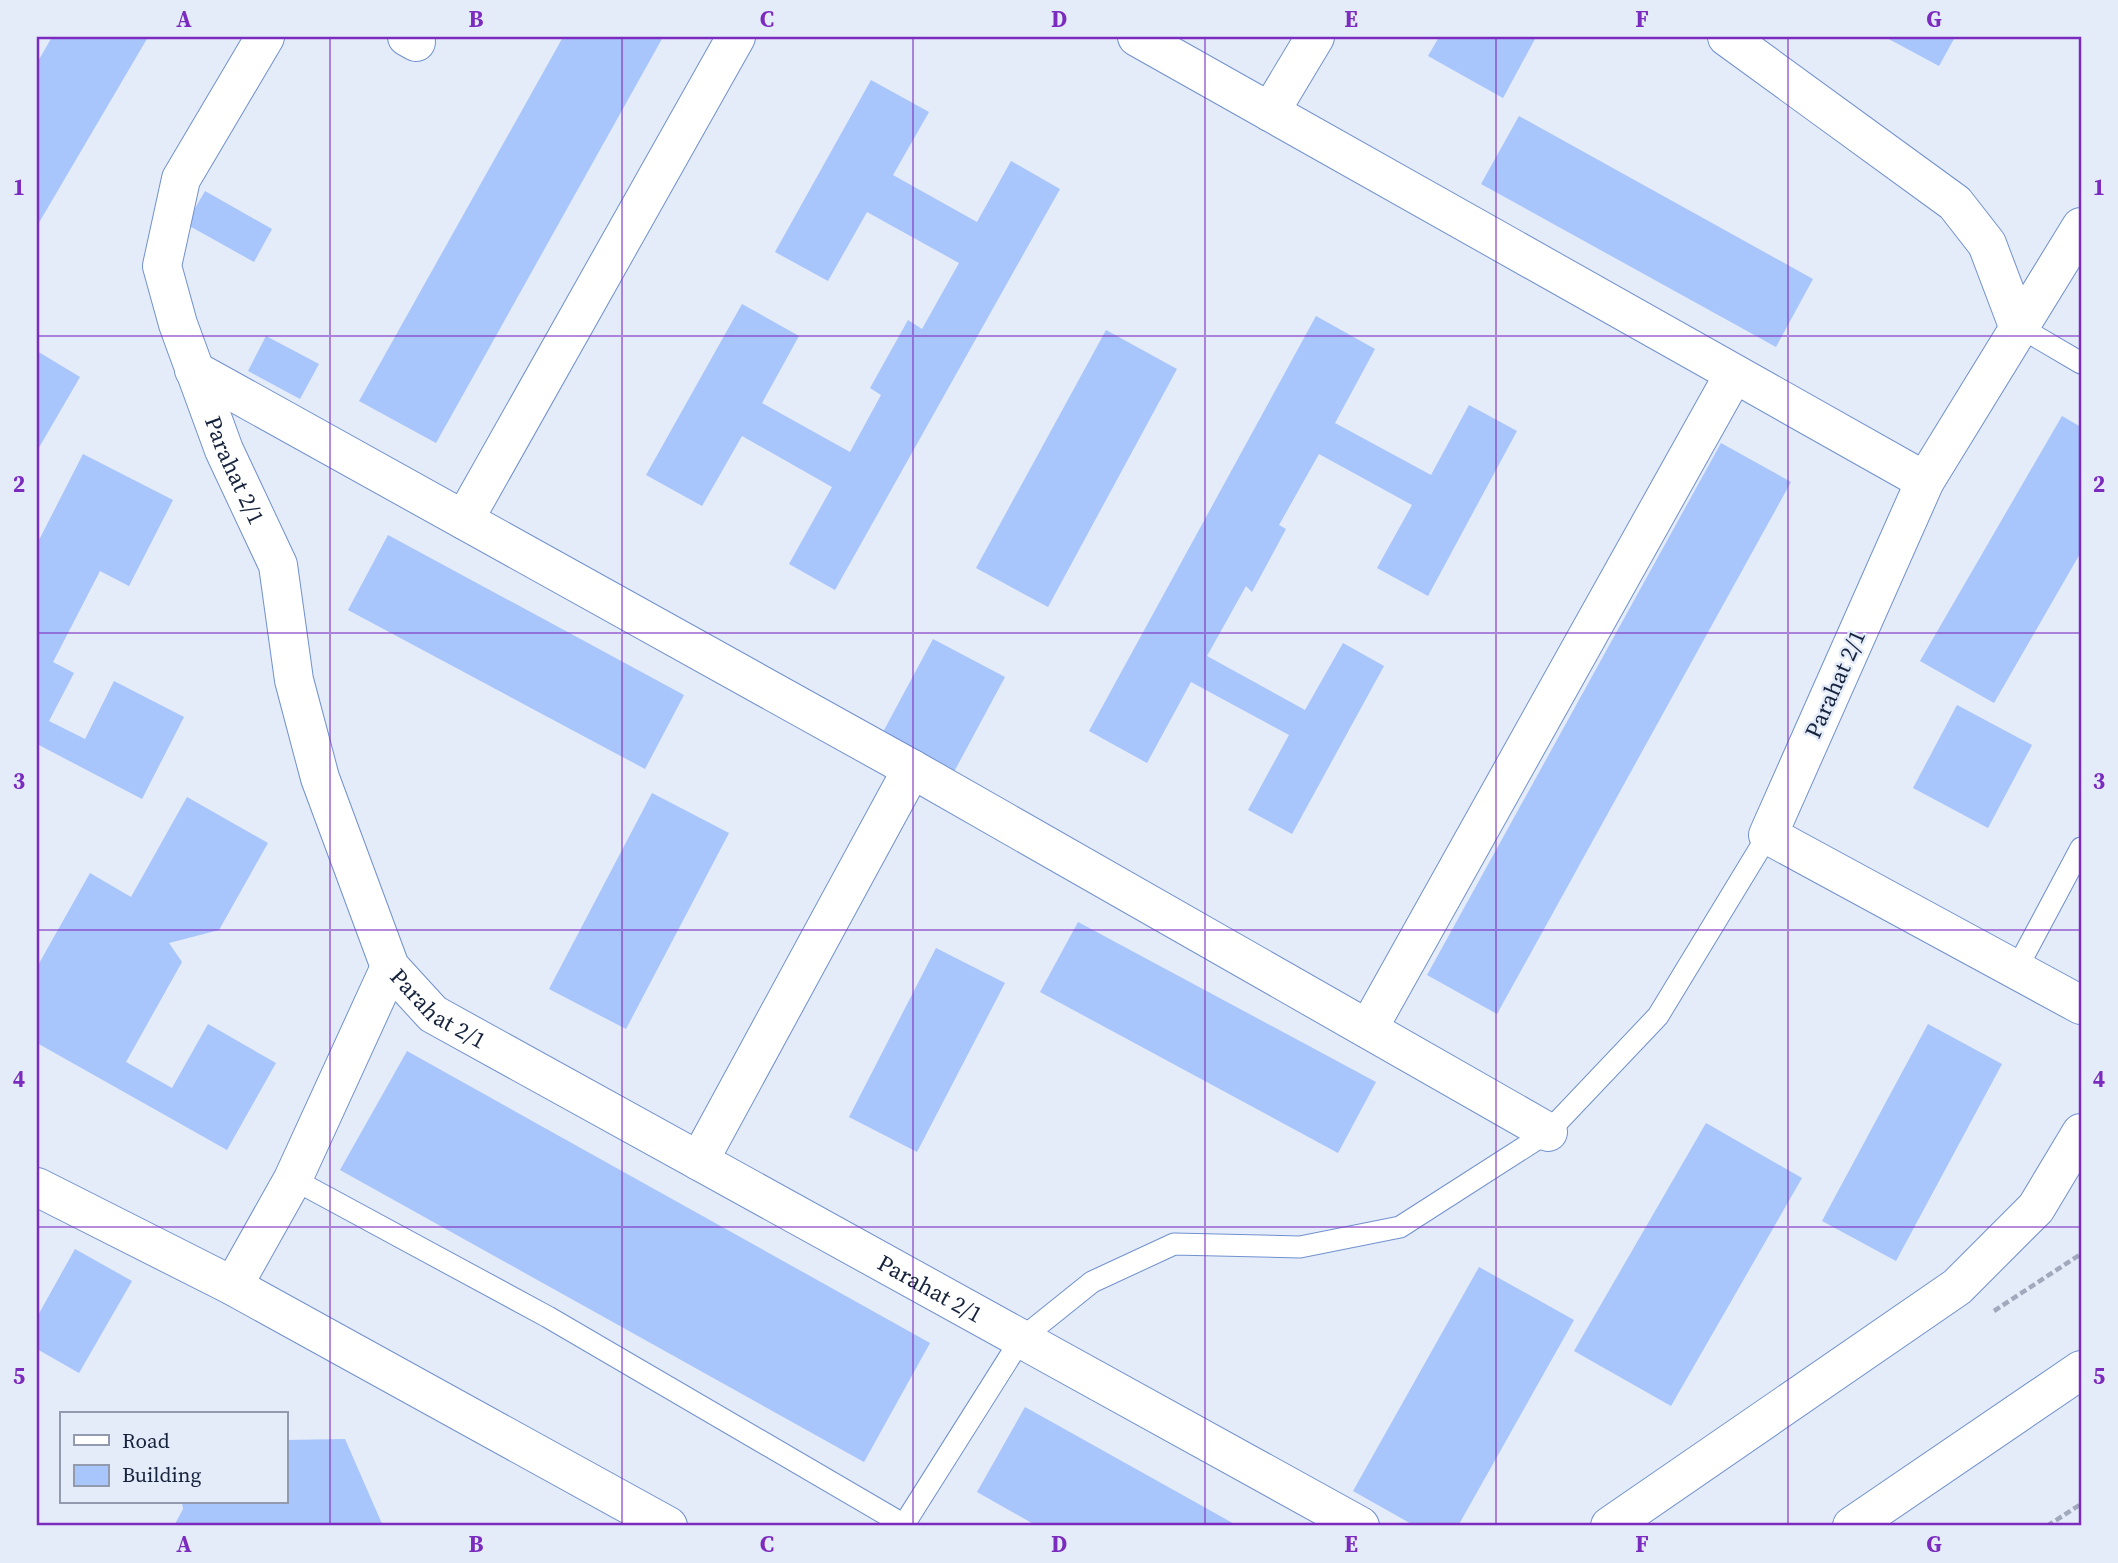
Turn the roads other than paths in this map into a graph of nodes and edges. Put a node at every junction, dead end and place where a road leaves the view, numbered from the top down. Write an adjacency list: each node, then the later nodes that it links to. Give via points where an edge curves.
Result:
1 (265, 37): 10 (street, Parahat 2/1, via 181,179 162,266)
2 (736, 37): 13 (street)
3 (1137, 37): 6 (street)
4 (1315, 37): 6 (street)
5 (1727, 37): 8 (street, via 1955,203 1987,244)
6 (1270, 112): 11 (street)
7 (2081, 227): 8 (street, Parahat 2/1)
8 (2018, 326): 9 (lane); 12 (street, Parahat 2/1)
9 (2081, 363)
10 (194, 370): 13 (street); 17 (street, Parahat 2/1, via 224,450 278,565 294,680 320,778)
11 (1734, 374): 12 (street); 20 (street)
12 (1925, 481): 15 (street, Parahat 2/1)
13 (464, 520): 14 (street)
14 (912, 769): 20 (street); 23 (street)
15 (1768, 835): 18 (street); 21 (lane, via 1658,1016)
16 (2081, 848): 18 (lane)
17 (390, 967): 23 (street, Parahat 2/1, via 433,1014); 24 (street)
18 (2016, 970): 19 (street)
19 (2081, 1005)
20 (1368, 1029): 21 (street)
21 (1548, 1132): 27 (lane, via 1400,1227 1300,1247 1174,1244 1092,1282)
22 (2081, 1133): 32 (street, via 2036,1208 1957,1287)
23 (699, 1161): 27 (street, Parahat 2/1)
24 (293, 1179): 26 (street); 30 (lane, via 548,1317)
25 (37, 1187): 26 (street)
26 (233, 1286): 29 (street)
27 (1021, 1339): 30 (lane); 31 (street, Parahat 2/1)
28 (2081, 1370): 33 (street)
29 (668, 1526)
30 (904, 1526)
31 (1360, 1526)
32 (1610, 1526)
33 (1852, 1526)

